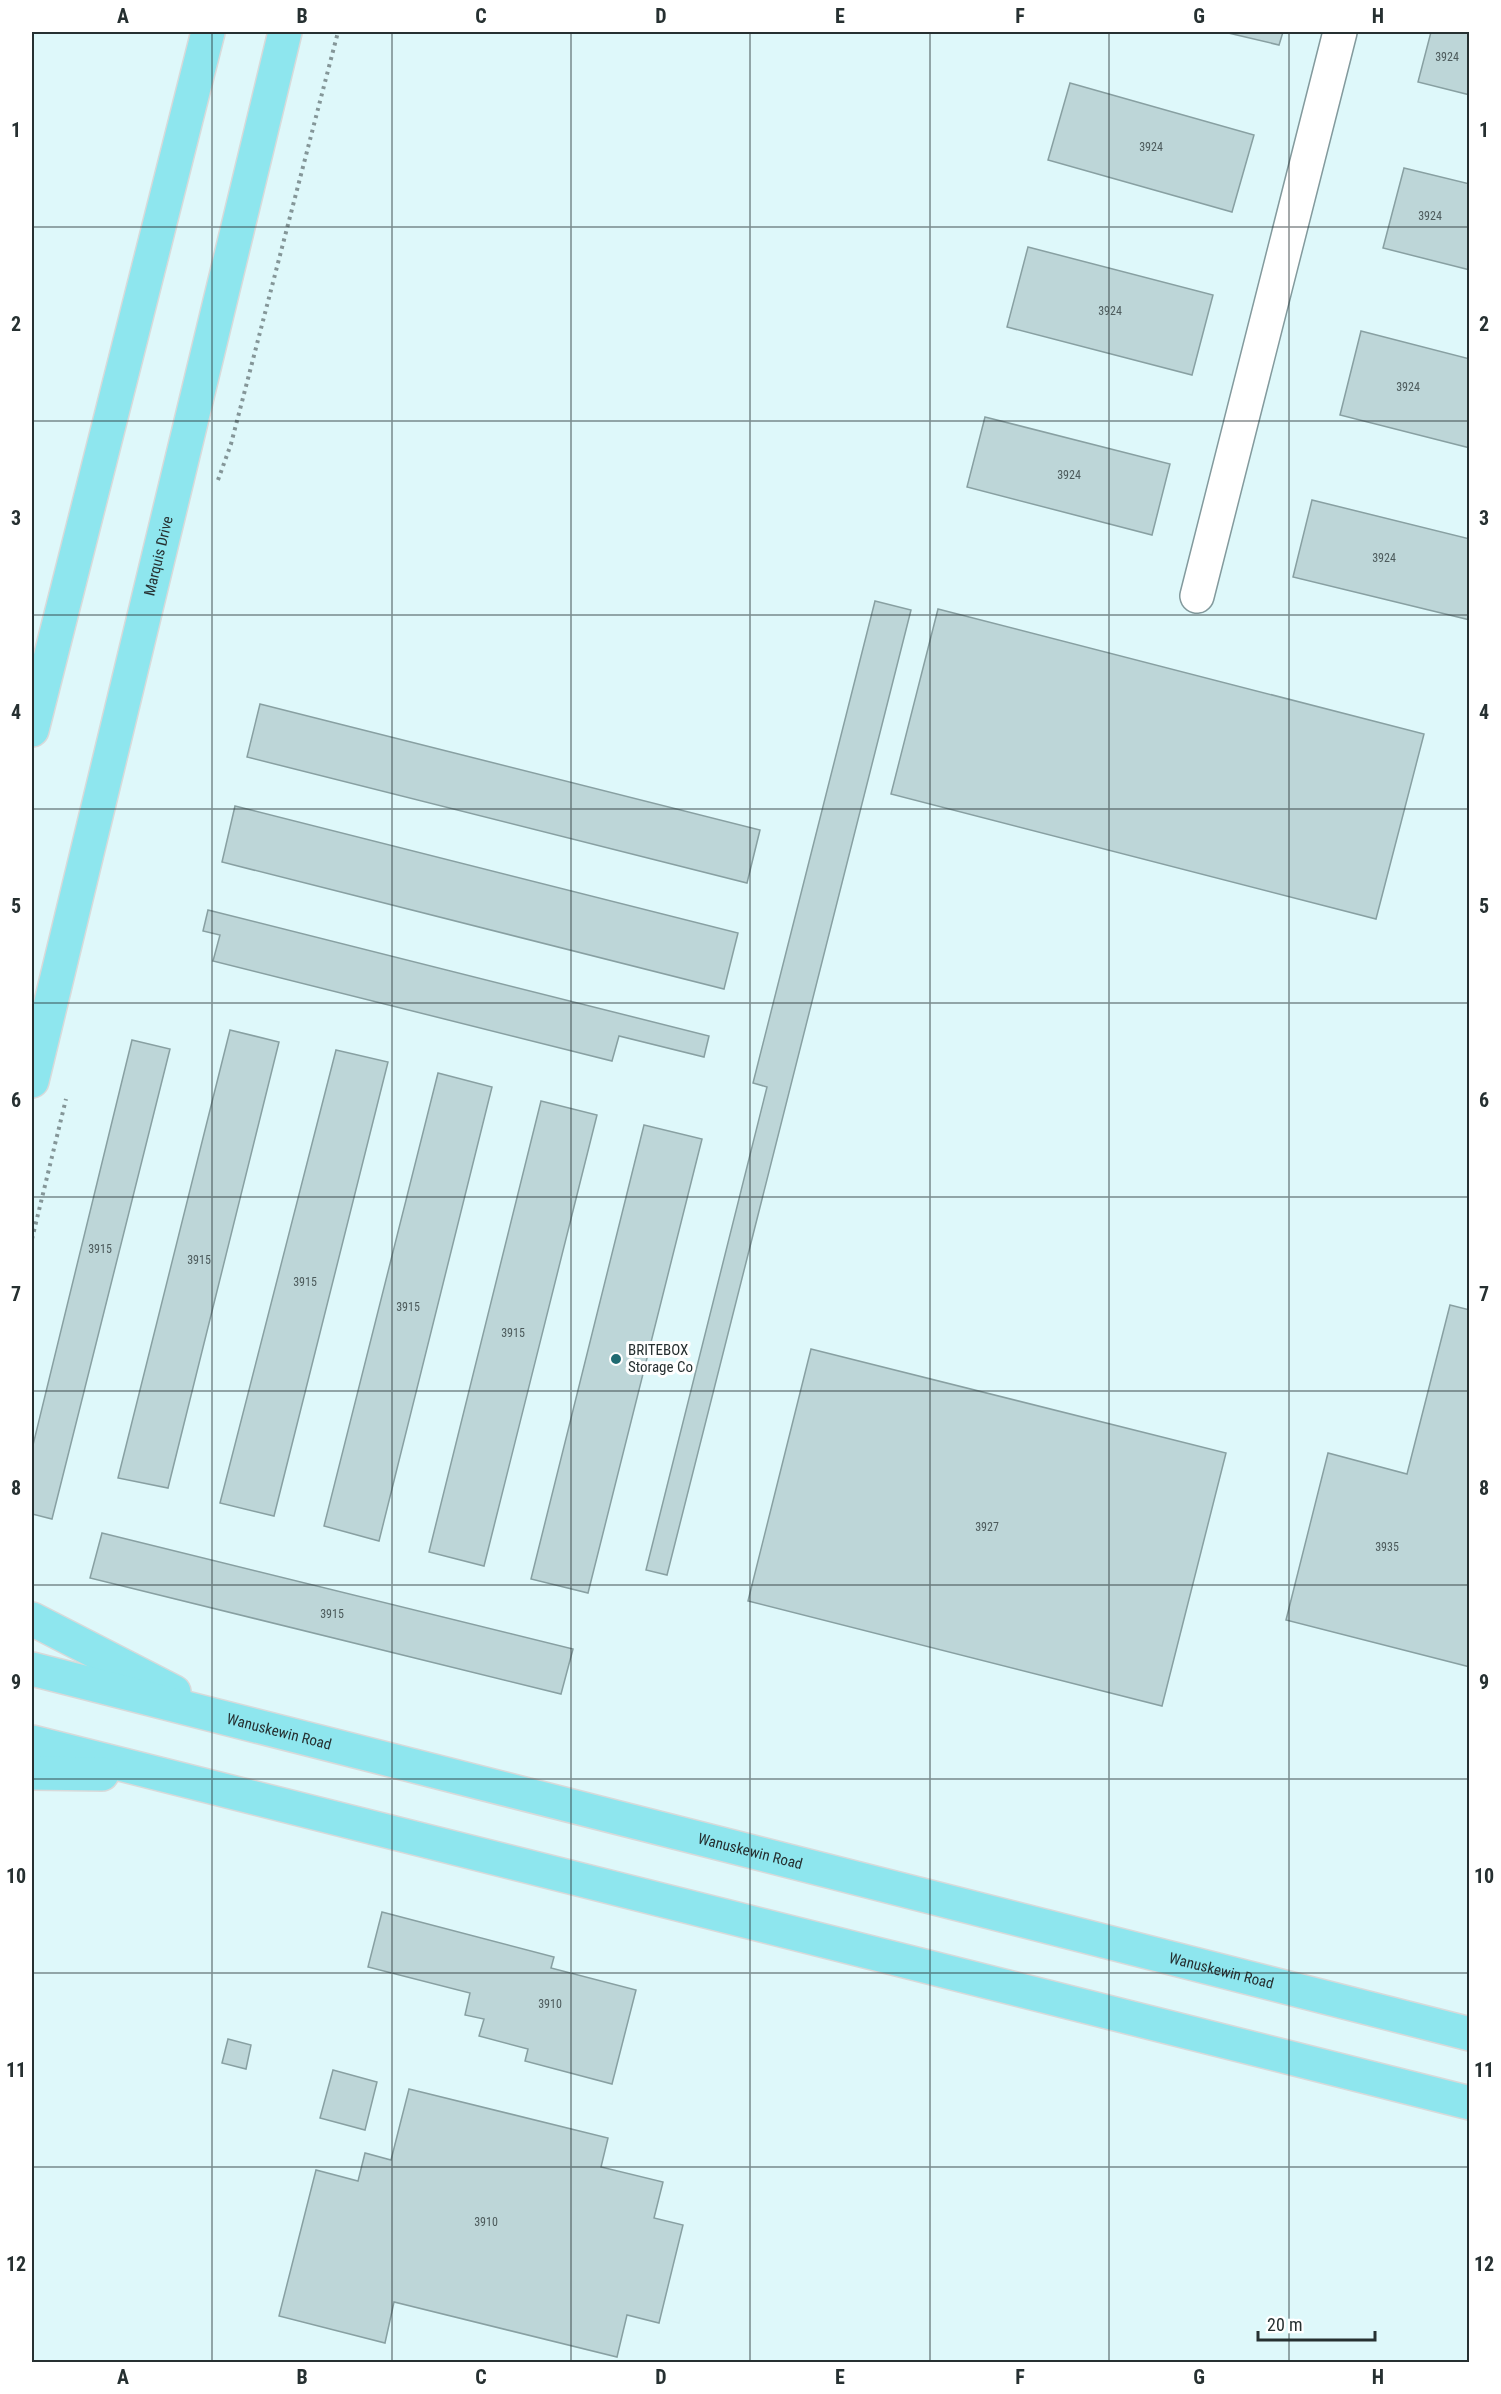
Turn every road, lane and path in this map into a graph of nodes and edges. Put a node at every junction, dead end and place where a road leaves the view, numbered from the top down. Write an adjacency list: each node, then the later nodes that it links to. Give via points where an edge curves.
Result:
1 (208, 32): 7 (main road)
2 (285, 32): 8 (main road, Marquis Drive)
3 (338, 32): 5 (path, via 231,444)
4 (1340, 32): 6 (lane)
5 (216, 483)
6 (1197, 596)
7 (32, 730)
8 (32, 1081)
9 (68, 1090): 10 (path)
10 (32, 1239)
11 (32, 1619): 13 (main road)
12 (32, 1669): 13 (main road, Wanuskewin Road)
13 (226, 1719): 17 (main road, Wanuskewin Road)
14 (32, 1742): 16 (main road)
15 (32, 1773): 16 (main road)
16 (177, 1778): 18 (main road)
17 (1470, 2034)
18 (1470, 2103)

